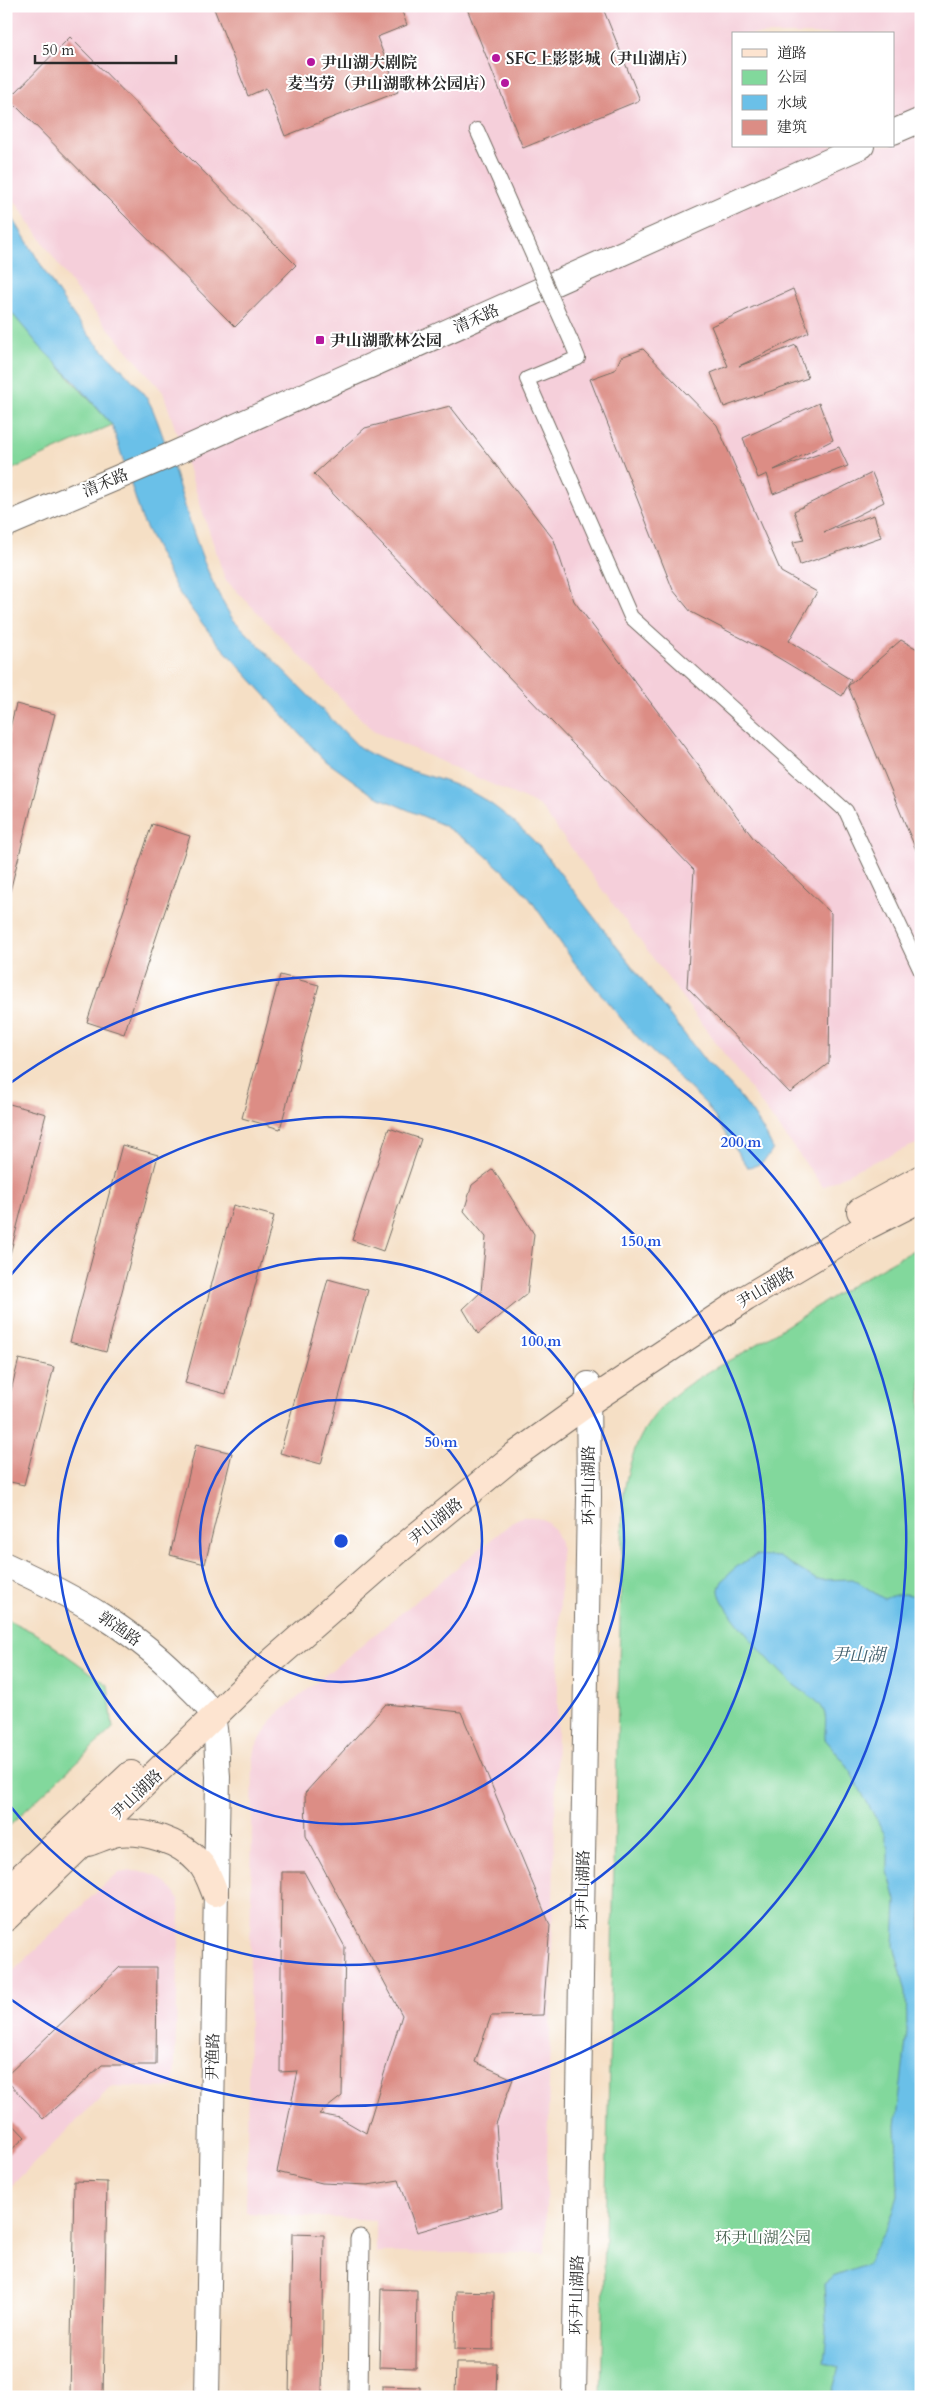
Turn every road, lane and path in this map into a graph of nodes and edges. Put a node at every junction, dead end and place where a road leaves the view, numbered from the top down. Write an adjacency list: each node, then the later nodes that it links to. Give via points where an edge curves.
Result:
1 (921, 120): 3 (street)
2 (477, 130): 6 (street, bridge, via 578,358 527,380 631,617 846,811)
3 (894, 132)
4 (858, 148): 5 (street, 清禾路, via 173,454)
5 (6, 525)
6 (921, 971)
7 (921, 1178): 9 (main road, 尹山湖路, via 733,1285)
8 (921, 1199): 9 (main road, 尹山湖路, via 866,1227)
9 (588, 1394): 11 (main road, 尹山湖路, via 398,1551 262,1670); 19 (street, 环尹山湖路)
10 (6, 1565): 11 (street, 郭渔路, via 54,1587 112,1621 164,1660)
11 (209, 1711): 12 (main road, 尹山湖路); 13 (main road, 尹山湖路); 14 (street, 尹渔路, via 218,1776)
12 (83, 1846): 14 (main road, via 115,1833 136,1832 160,1838 199,1862); 15 (main road, 尹山湖路)
13 (6, 1891)
14 (215, 1893): 17 (street, 尹渔路)
15 (6, 1918)
16 (360, 2238): 18 (street)
17 (207, 2397)
18 (358, 2397)
19 (574, 2397)

